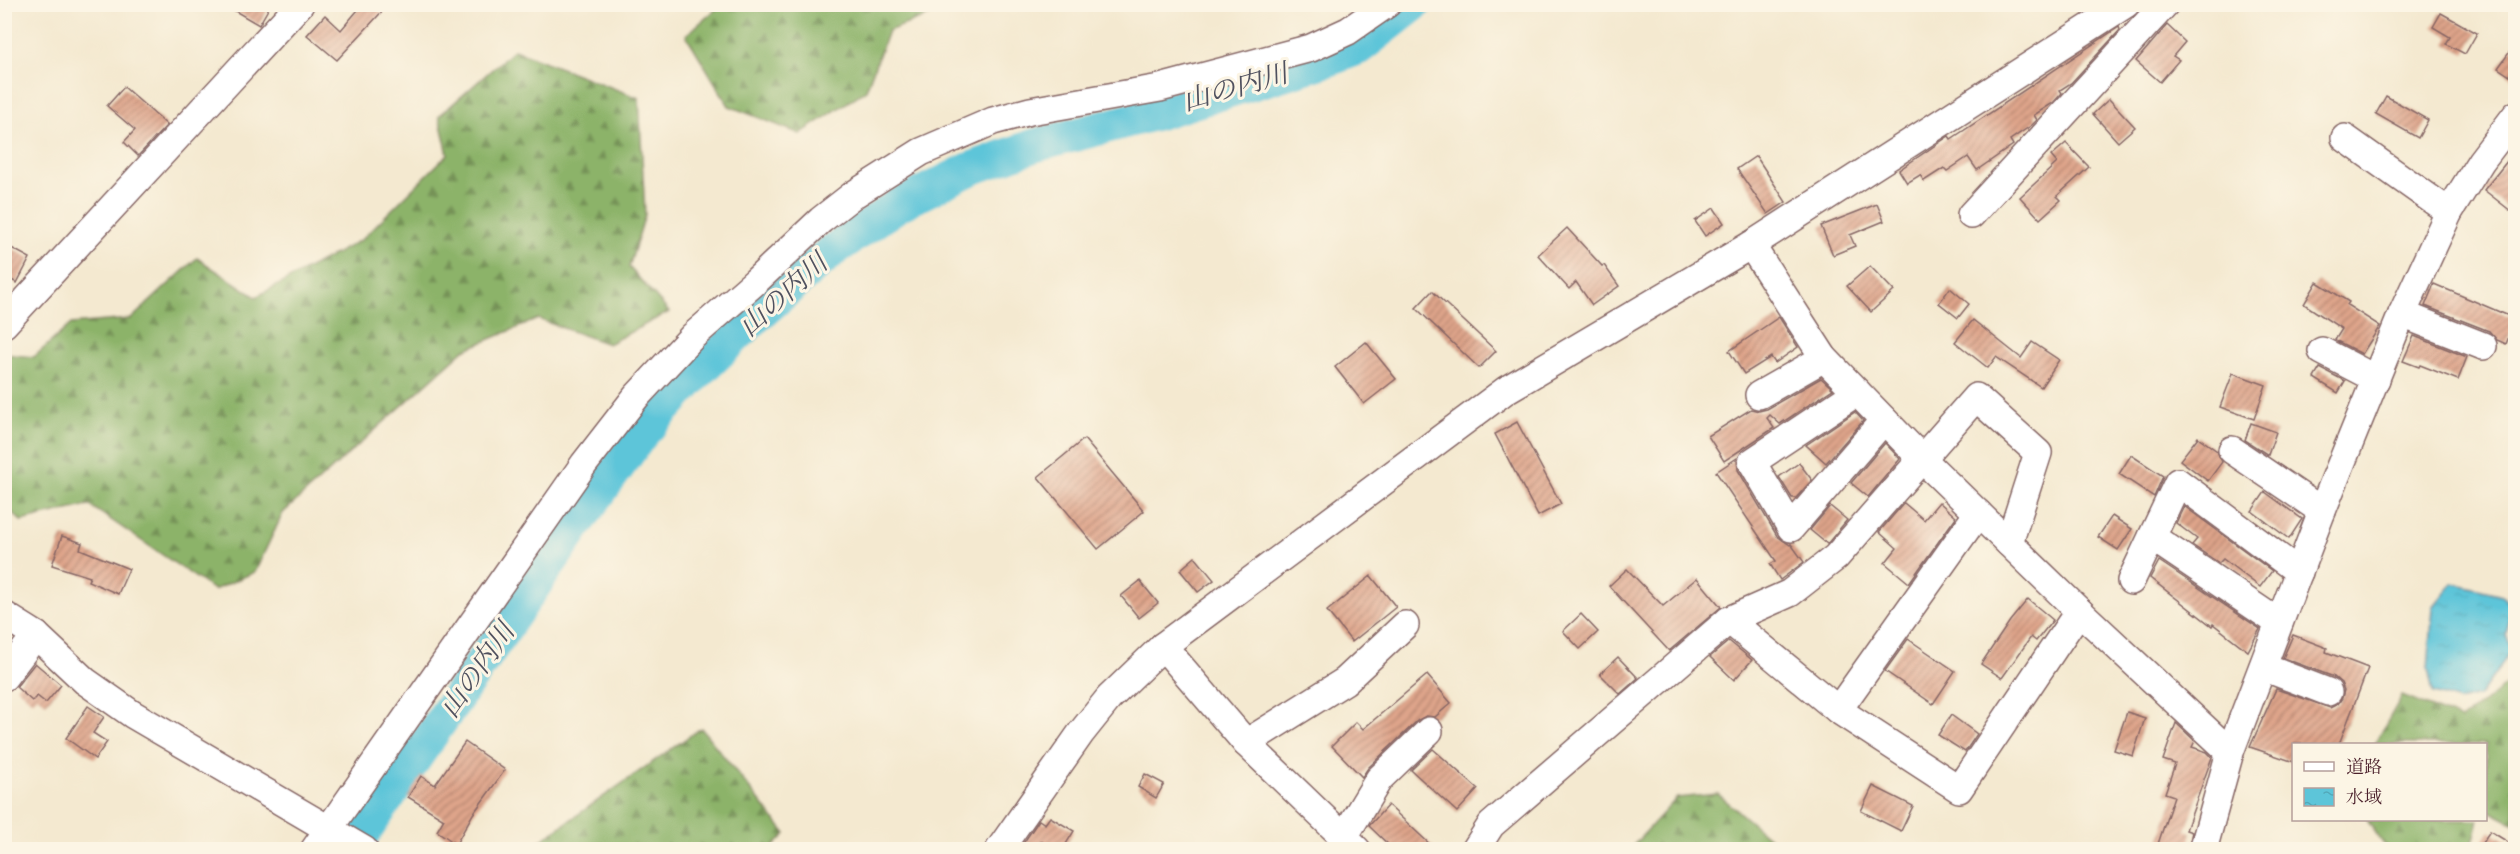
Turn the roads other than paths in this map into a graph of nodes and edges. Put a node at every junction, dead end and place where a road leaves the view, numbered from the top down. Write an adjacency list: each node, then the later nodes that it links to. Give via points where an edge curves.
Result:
1 (300, 4): 11 (street)
2 (1386, 4): 41 (street, via 1348,31 1311,48 1161,88 993,121 921,152 821,220 693,336 636,397 584,464)
3 (2126, 4): 9 (street)
4 (2165, 4): 8 (street)
5 (2516, 115): 7 (street, via 2481,160)
6 (2344, 138): 7 (street)
7 (2449, 212): 10 (street)
8 (1971, 215)
9 (1751, 245): 14 (street); 33 (street, via 1506,390)
10 (2402, 314): 12 (street); 15 (street)
11 (4, 324)
12 (2483, 346)
13 (2322, 351): 15 (street)
14 (1824, 358): 16 (street); 17 (street)
15 (2376, 379): 21 (street)
16 (1857, 392): 18 (street); 18 (street, via 1752,462 1791,528)
17 (1759, 395)
18 (1884, 420): 20 (street)
19 (2232, 450): 21 (street)
20 (1921, 458): 22 (street); 24 (street, via 1976,397 2038,453); 29 (street, via 1836,557 1790,593)
21 (2322, 511): 25 (street)
22 (1978, 513): 24 (street); 37 (street)
23 (2152, 537): 25 (street, via 2178,482); 26 (street); 30 (street)
24 (2009, 543): 27 (street)
25 (2299, 572): 30 (street)
26 (2131, 581)
27 (2079, 611): 37 (street, via 1959,789); 40 (street)
28 (4, 615): 32 (street)
29 (1729, 620): 37 (street); 45 (street, via 1491,825)
30 (2280, 623): 34 (street)
31 (1405, 625): 39 (street, via 1345,681)
32 (36, 635): 35 (street); 41 (street, via 85,681)
33 (1163, 646): 39 (street); 44 (street, via 1109,698)
34 (2263, 668): 36 (street); 40 (street)
35 (4, 677)
36 (2328, 692)
37 (1838, 710)
38 (1429, 731): 42 (street, via 1379,780)
39 (1246, 743): 42 (street)
40 (2230, 752): 46 (street)
41 (322, 840): 43 (street)
42 (1351, 843)
43 (364, 849)
44 (999, 849)
45 (1475, 849)
46 (2203, 849)

